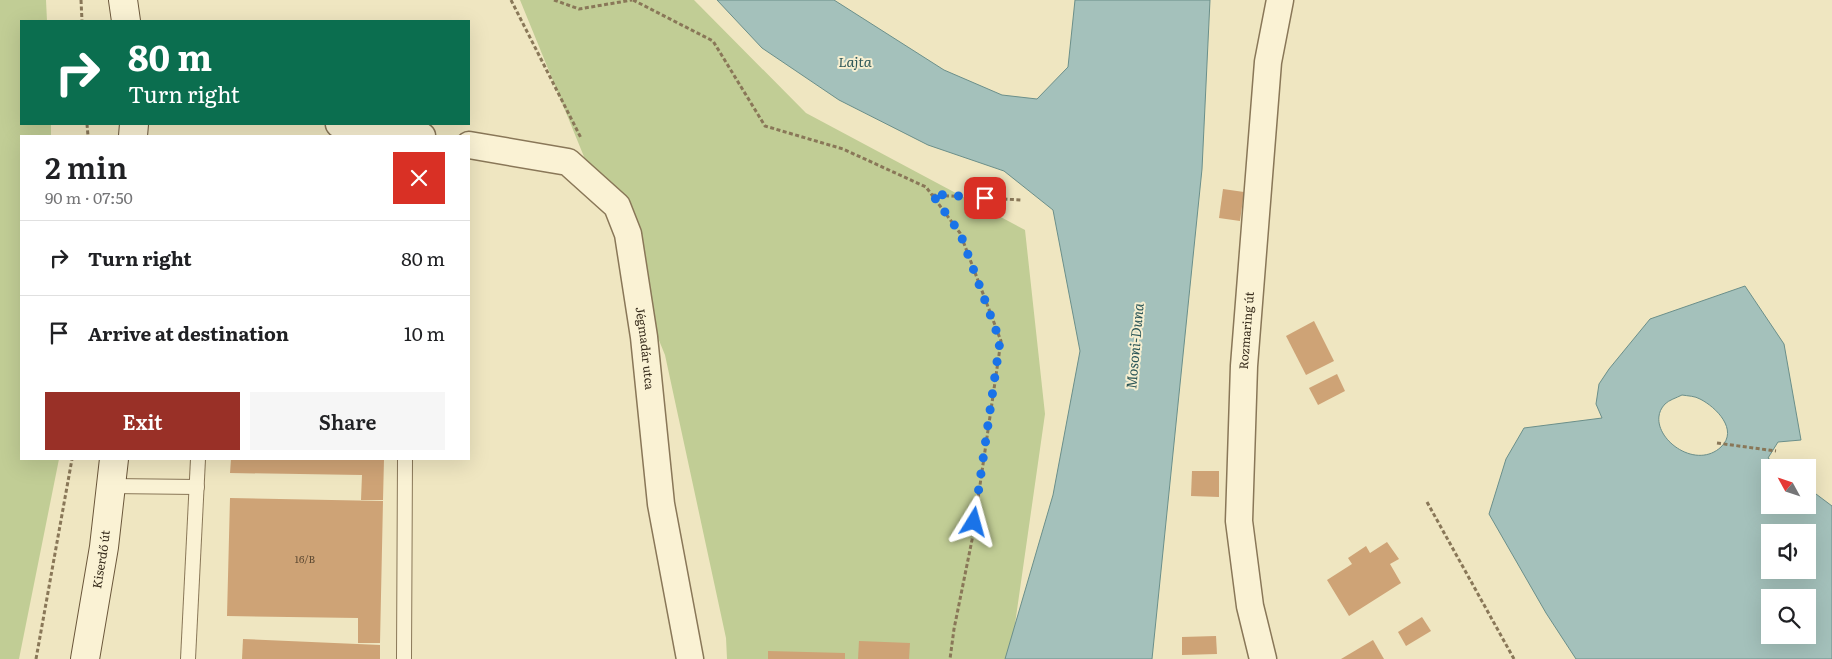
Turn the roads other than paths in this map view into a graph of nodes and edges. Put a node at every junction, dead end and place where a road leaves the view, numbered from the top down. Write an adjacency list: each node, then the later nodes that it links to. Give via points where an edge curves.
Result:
1 (123, 0): 3 (street)
2 (1280, 0): 16 (street, Rozmaring út, via 1268,62 1244,366 1239,511 1250,606)
3 (126, 20)
4 (346, 125): 5 (street)
5 (412, 135)
6 (470, 145): 15 (street, Jégmadár utca, via 568,162 617,206 628,234 644,337 661,504)
7 (114, 460): 10 (street, Kiserdő út)
8 (198, 460): 11 (lane)
9 (405, 460): 14 (lane)
10 (111, 486): 11 (lane); 12 (street, Kiserdő út)
11 (197, 487): 13 (lane)
12 (85, 659)
13 (188, 659)
14 (404, 659)
15 (690, 659)
16 (1263, 659)

